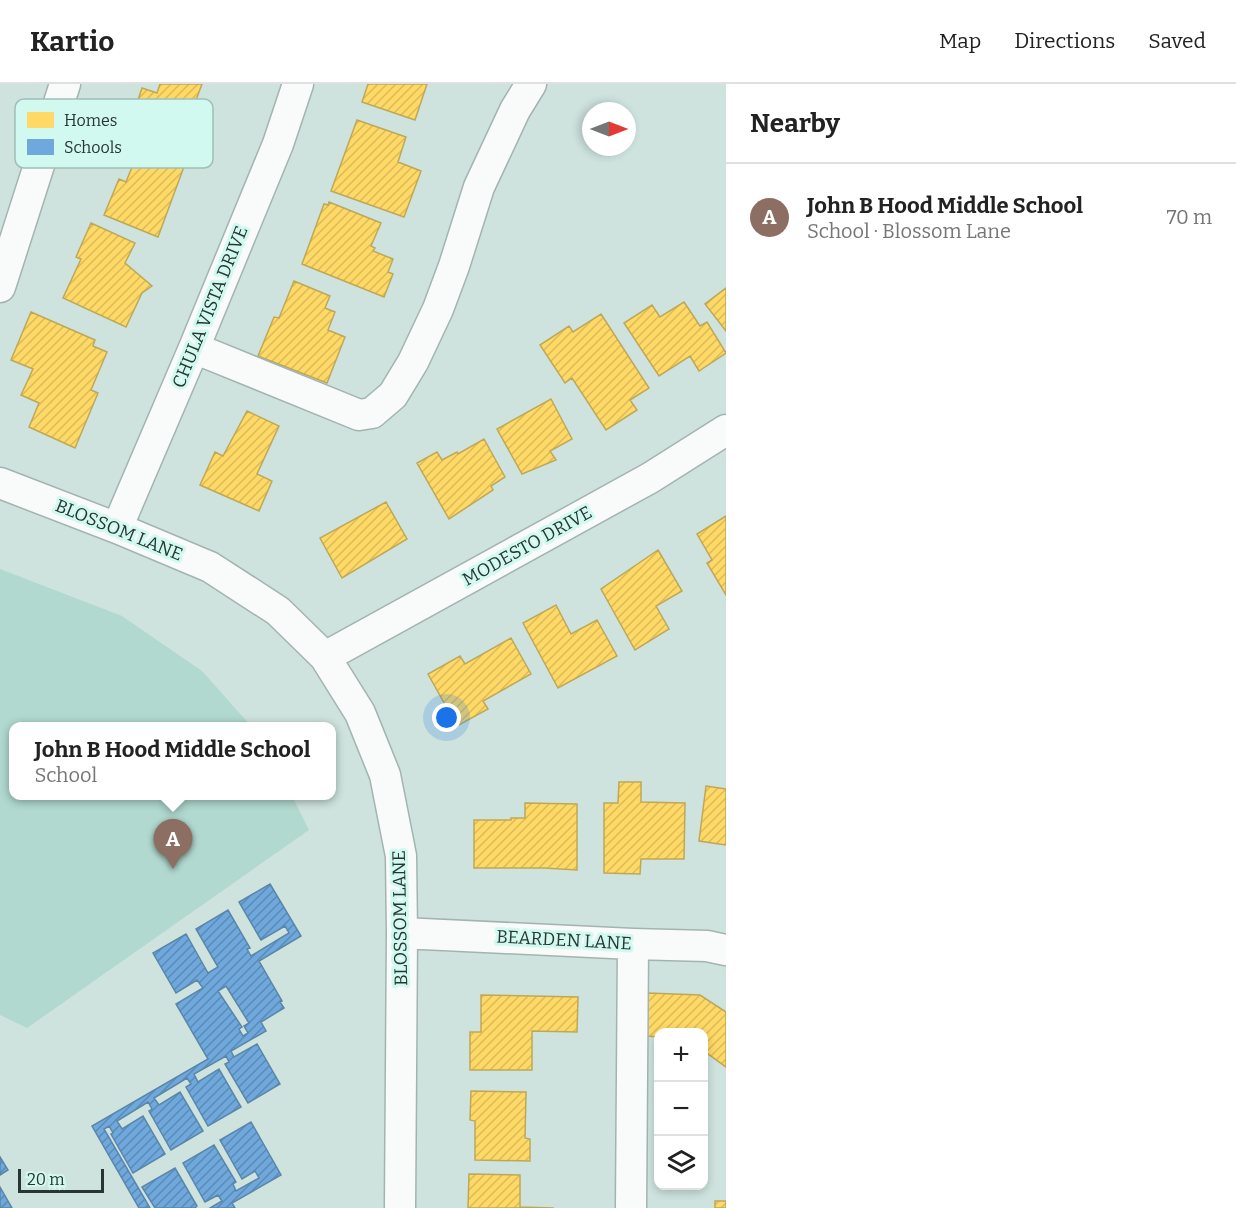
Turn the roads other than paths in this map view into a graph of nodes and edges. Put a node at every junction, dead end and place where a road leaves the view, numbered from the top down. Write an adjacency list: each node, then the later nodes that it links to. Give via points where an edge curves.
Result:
1 (65, 84): 4 (street)
2 (298, 84): 7 (street, CHULA VISTA DRIVE, via 278,144)
3 (531, 84): 7 (street, via 479,187 454,266 418,352 393,395 372,413 359,415)
4 (60, 99)
5 (38, 168): 6 (street)
6 (0, 287)
7 (194, 348): 10 (street, CHULA VISTA DRIVE)
8 (726, 430): 11 (street, MODESTO DRIVE, via 650,478)
9 (0, 483): 10 (street, BLOSSOM LANE)
10 (117, 528): 11 (street, BLOSSOM LANE, via 210,567 278,611)
11 (325, 657): 12 (street, BLOSSOM LANE, via 360,713 385,775 401,856)
12 (402, 933): 13 (street, BEARDEN LANE); 15 (street, BLOSSOM LANE)
13 (633, 944): 14 (street, BEARDEN LANE); 16 (street)
14 (726, 950)
15 (400, 1208)
16 (631, 1208)

